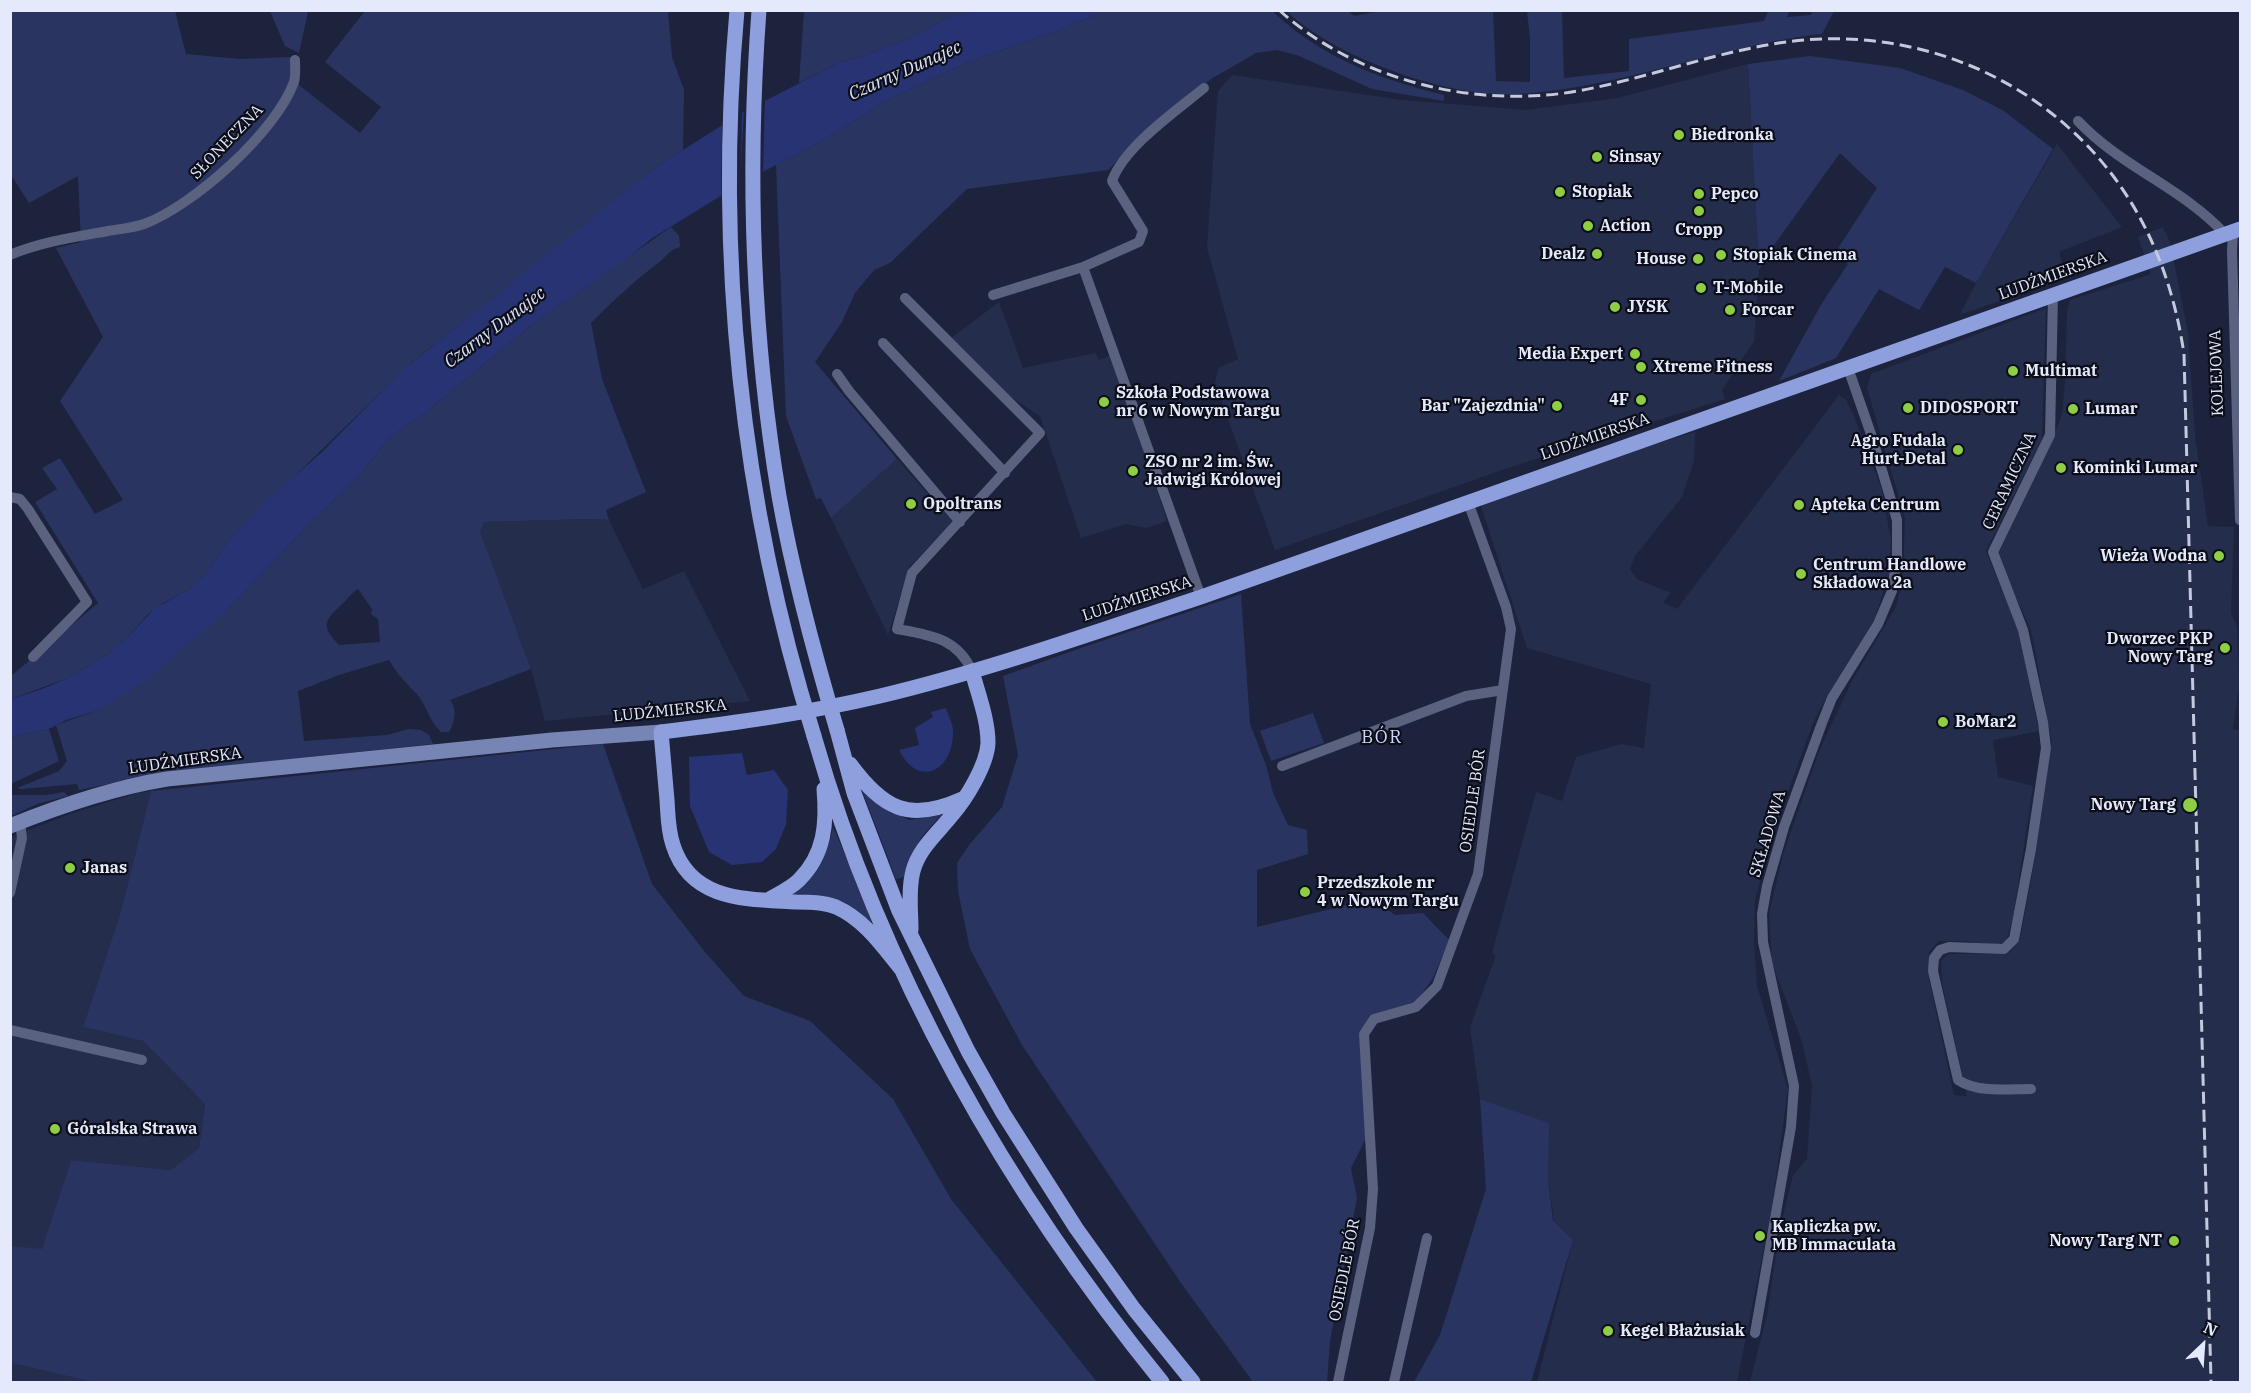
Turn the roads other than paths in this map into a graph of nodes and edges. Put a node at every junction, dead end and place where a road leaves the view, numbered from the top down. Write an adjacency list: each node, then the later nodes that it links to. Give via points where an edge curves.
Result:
1 (737, 10): 26 (main road, bridge, via 732,237 736,329 747,430 759,520 776,598)
2 (759, 10): 25 (main road, bridge, via 753,192 764,381 789,545)
3 (296, 60): 7 (street, SŁONECZNA, via 295,81 282,106 255,140 191,199 142,224 30,247)
4 (1204, 88): 8 (street, via 1157,125 1116,168 1112,181 1143,231 1139,242)
5 (2078, 121): 6 (street, via 2099,144)
6 (2233, 232): 10 (main road, LUDŹMIERSKA); 18 (street, KOLEJOWA)
7 (10, 255)
8 (1083, 267): 9 (street); 20 (street)
9 (993, 295)
10 (2053, 295): 13 (main road, LUDŹMIERSKA); 36 (street, CERAMICZNA, via 2050,435 1993,552 2023,630 2043,722 2046,748 2031,849 2014,939 2004,949 1940,950 1934,958 1933,971 1958,1080 1986,1089)
11 (905, 297): 15 (street, via 1040,433)
12 (883, 343): 15 (street)
13 (1848, 368): 17 (main road, LUDŹMIERSKA); 38 (street, SKŁADOWA, via 1896,520 1897,555 1892,591 1878,624 1832,698 1784,827 1767,886 1763,942 1794,1086 1791,1127)
14 (837, 374): 19 (street)
15 (1005, 472): 19 (street)
16 (10, 497): 21 (street, via 20,499 28,509 87,602)
17 (1468, 502): 20 (main road, LUDŹMIERSKA); 23 (street, OSIEDLE BÓR, via 1511,630)
18 (2241, 520)
19 (960, 522): 22 (street, via 912,573 897,629 926,635 956,648)
20 (1201, 597): 22 (main road, LUDŹMIERSKA)
21 (33, 657)
22 (972, 671): 24 (main road, LUDŹMIERSKA, via 846,704); 28 (main road, via 988,742 983,765)
23 (1503, 690): 27 (street, via 1466,696); 41 (street, OSIEDLE BÓR, via 1478,874 1437,986 1416,1007 1374,1019 1364,1034 1373,1189 1370,1228)
24 (661, 732): 29 (main road, LUDŹMIERSKA, via 167,779 108,791); 31 (main road, via 670,833 678,858 694,879 717,893)
25 (843, 754): 28 (main road, via 874,794 898,808 927,812); 32 (main road)
26 (822, 765): 31 (main road, via 826,816 818,855 798,881); 33 (main road, via 860,871)
27 (1282, 766)
28 (962, 799): 32 (main road, via 923,849 913,869)
29 (15, 824): 30 (street, via 22,838)
30 (10, 893)
31 (768, 900): 33 (main road, via 836,907 871,932)
32 (912, 939): 40 (main road, via 968,1051 1048,1185 1121,1292)
33 (902, 970): 39 (main road, via 956,1078 1008,1167 1078,1272)
34 (10, 1030): 35 (street)
35 (141, 1060)
36 (2031, 1089)
37 (1427, 1238): 42 (street)
38 (1755, 1333)
39 (1162, 1383)
40 (1193, 1383)
41 (1338, 1383)
42 (1394, 1383)

